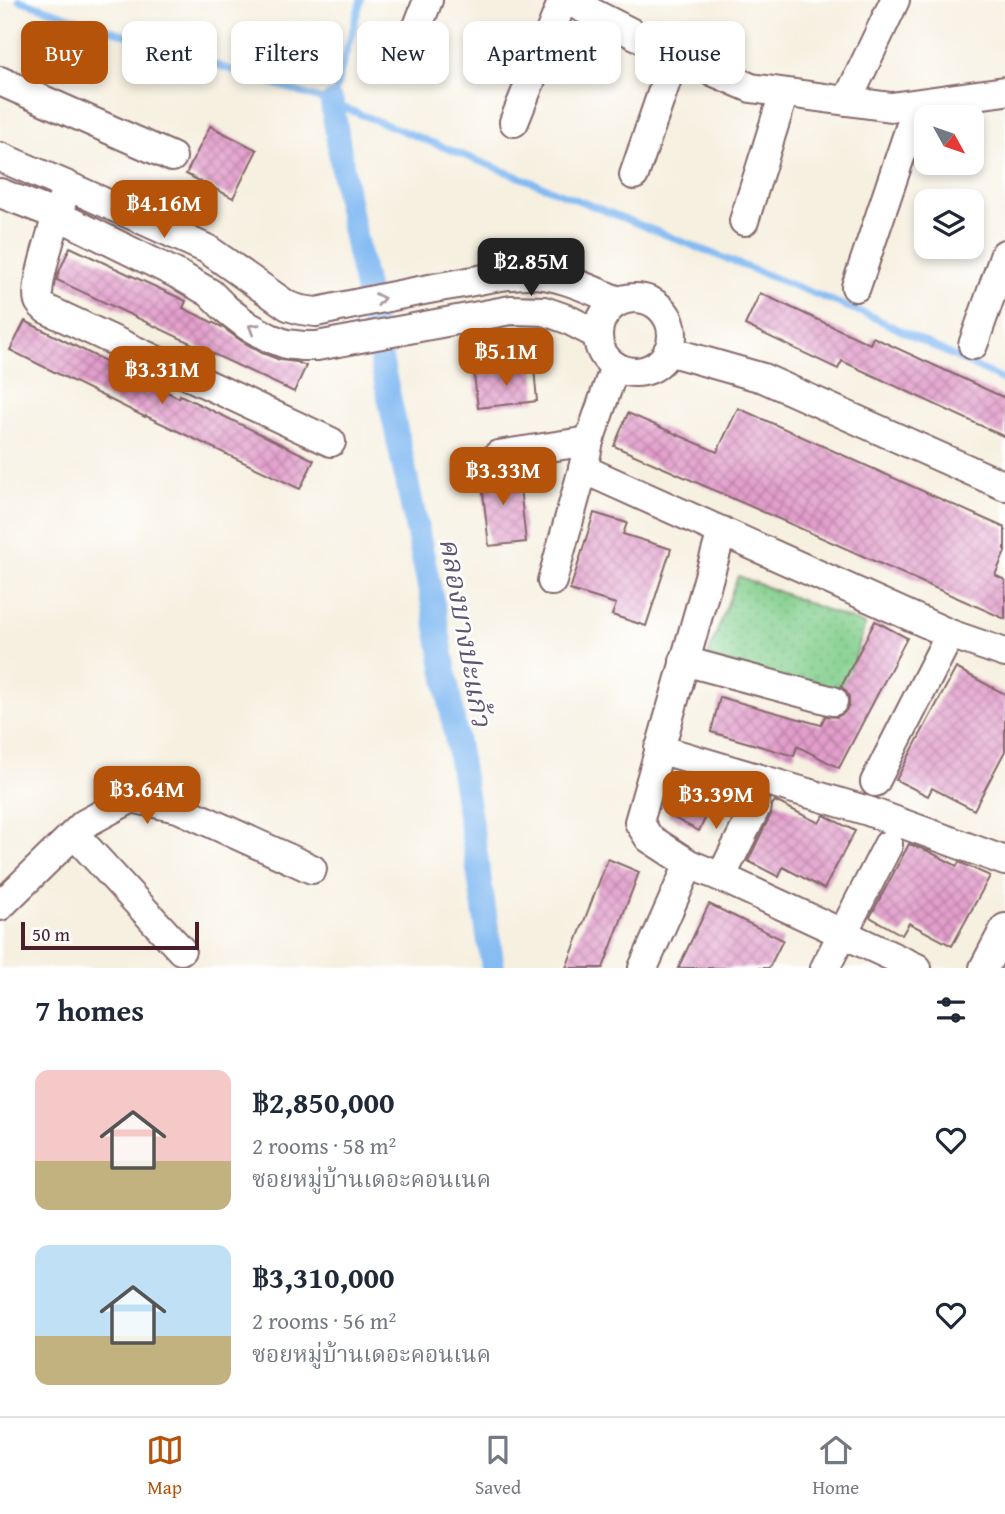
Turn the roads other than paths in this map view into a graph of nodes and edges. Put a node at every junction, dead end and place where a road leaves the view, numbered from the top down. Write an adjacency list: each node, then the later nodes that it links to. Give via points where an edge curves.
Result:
1 (428, 0): 4 (street)
2 (565, 0): 5 (street); 13 (street)
3 (895, 0): 11 (street)
4 (420, 21)
5 (635, 35)
6 (0, 81): 14 (street)
7 (666, 84): 16 (street)
8 (742, 84): 10 (street)
9 (1005, 91): 12 (street)
10 (785, 93): 11 (street); 20 (street)
11 (847, 101): 12 (street, via 891,107)
12 (918, 104): 22 (street)
13 (514, 122)
14 (172, 156)
15 (0, 158): 17 (street)
16 (634, 175)
17 (68, 186): 19 (street); 23 (street, one-way to 23, via 207,249 288,306 301,310 316,312 532,274 555,277)
18 (0, 193): 19 (street)
19 (57, 215): 24 (street, one-way to 19, via 544,311 512,310 317,346 286,344 248,326 210,293 179,275); 29 (street, via 38,287 39,301 46,309)
20 (744, 221)
21 (1005, 254): 25 (street)
22 (856, 287)
23 (618, 301): 24 (street, via 600,322); 26 (street, via 648,300 661,308 672,335)
24 (598, 335): 27 (street, via 603,355)
25 (973, 345)
26 (668, 351): 27 (street, via 661,361 639,372); 32 (street, via 763,378)
27 (615, 366): 28 (street)
28 (589, 441): 30 (street); 31 (street)
29 (331, 442)
30 (498, 455)
31 (583, 469): 33 (street); 34 (street)
32 (1005, 486)
33 (722, 530): 35 (street); 37 (street)
34 (552, 581)
35 (950, 634): 36 (street); 40 (street)
36 (1005, 653)
37 (684, 661): 38 (street); 39 (street)
38 (833, 701)
39 (659, 749): 44 (street, via 869,811); 45 (street, via 639,822 649,838)
40 (875, 782)
41 (755, 807): 47 (street)
42 (74, 834): 46 (street, via 132,798 178,808); 48 (street); 51 (street)
43 (888, 845): 50 (street)
44 (1005, 861)
45 (689, 864): 47 (street); 52 (street)
46 (312, 869)
47 (721, 877): 50 (street)
48 (0, 906)
49 (1005, 928): 55 (street)
50 (843, 935): 53 (street); 54 (street)
51 (181, 950)
52 (643, 968)
53 (825, 968)
54 (917, 968)
55 (984, 968)

